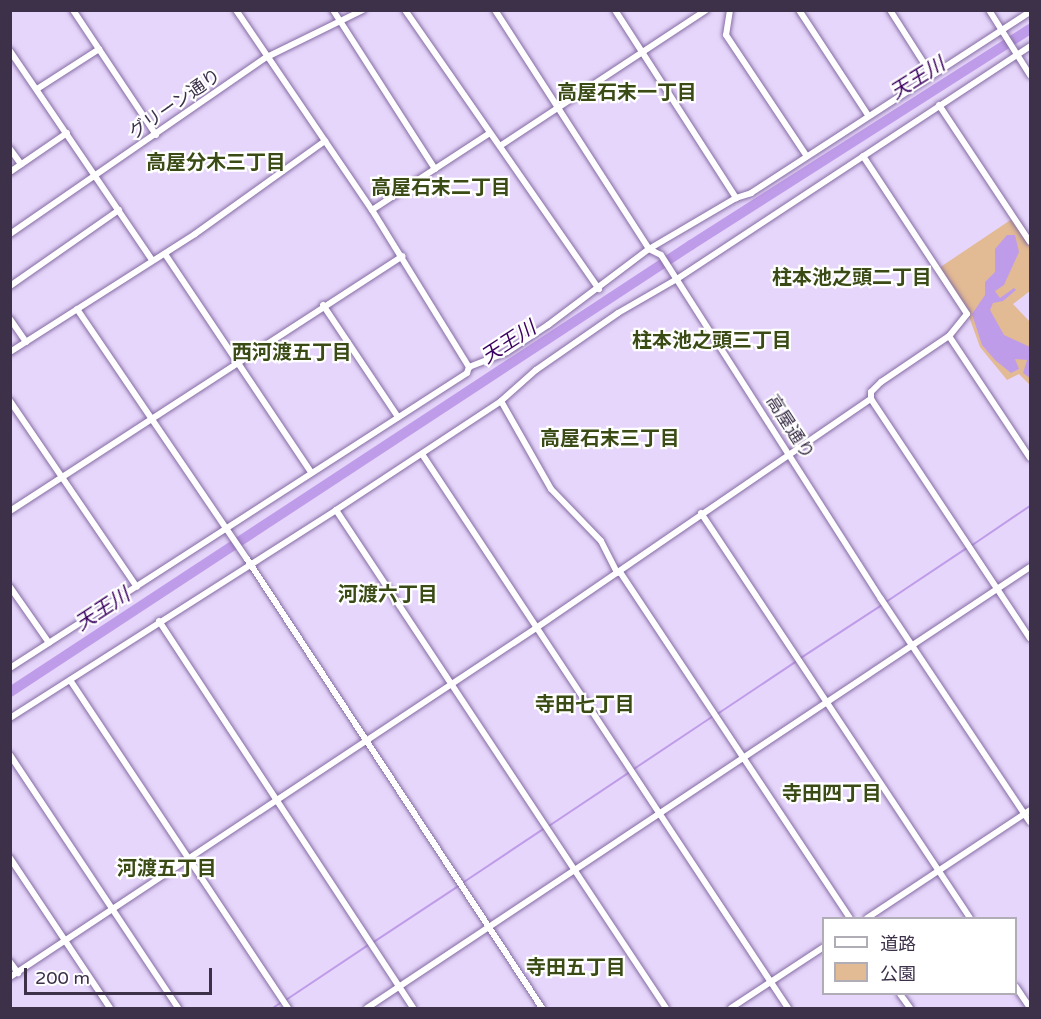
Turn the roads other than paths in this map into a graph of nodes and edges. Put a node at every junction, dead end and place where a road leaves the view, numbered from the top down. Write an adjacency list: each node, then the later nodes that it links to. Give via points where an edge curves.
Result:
1 (73, 10): 17 (street)
2 (236, 10): 21 (street)
3 (333, 10): 14 (street)
4 (363, 10): 14 (street, グリーン通り)
5 (405, 10): 29 (street)
6 (495, 10): 26 (street)
7 (615, 10): 19 (street)
8 (706, 10): 19 (street)
9 (730, 10): 34 (street, via 726,35)
10 (799, 10): 27 (street)
11 (890, 10): 22 (street)
12 (989, 10): 15 (street)
13 (1030, 12): 15 (street)
14 (339, 19): 21 (street, グリーン通り); 37 (street)
15 (1003, 32): 20 (street); 22 (street)
16 (1030, 46): 20 (street)
17 (99, 49): 24 (street); 30 (street)
18 (10, 51): 24 (street)
19 (642, 52): 26 (street); 40 (street)
20 (1016, 53): 23 (street); 25 (street)
21 (267, 57): 30 (street, グリーン通り); 31 (street)
22 (931, 74): 27 (street)
23 (1030, 75)
24 (37, 89): 28 (street)
25 (939, 105): 35 (street); 44 (street)
26 (557, 107): 32 (street); 45 (street)
27 (868, 115): 34 (street)
28 (67, 133): 36 (street); 39 (street)
29 (488, 134): 32 (street); 37 (street)
30 (156, 135): 39 (street, グリーン通り)
31 (325, 141): 42 (street); 46 (street)
32 (500, 146): 51 (street)
33 (10, 149): 36 (street)
34 (806, 155): 40 (street, via 751,193)
35 (862, 156): 49 (street); 55 (street, via 969,312)
36 (21, 164): 38 (street)
37 (435, 169): 42 (street)
38 (10, 172)
39 (96, 176): 41 (street); 43 (street, グリーン通り)
40 (736, 198): 45 (street)
41 (119, 210): 48 (street); 50 (street)
42 (372, 210): 47 (street)
43 (10, 234)
44 (1030, 242)
45 (650, 249): 49 (street, 高屋通り, via 661,255); 51 (street)
46 (165, 254): 48 (street); 58 (street)
47 (402, 256): 52 (street); 59 (street)
48 (152, 260): 53 (street)
49 (677, 279): 61 (street, via 618,313 536,370); 65 (street, 高屋通り)
50 (10, 286)
51 (599, 289): 59 (street, via 507,352)
52 (323, 305): 58 (street); 63 (street)
53 (77, 309): 56 (street); 64 (street)
54 (10, 319): 56 (street)
55 (950, 336): 60 (street, via 881,382 871,392); 67 (street)
56 (26, 342): 57 (street)
57 (10, 352)
58 (239, 362): 64 (street); 68 (street)
59 (469, 367): 63 (street, via 467,373)
60 (871, 399): 65 (street); 79 (street)
61 (501, 401): 66 (street); 76 (street, via 551,489 601,541)
62 (10, 402): 69 (street)
63 (398, 417): 68 (street)
64 (150, 418): 69 (street); 73 (street)
65 (789, 453): 72 (street); 84 (street, 高屋通り)
66 (422, 454): 70 (street); 81 (street)
67 (1030, 458)
68 (311, 472): 73 (street)
69 (61, 478): 71 (street); 78 (street)
70 (336, 510): 74 (street); 87 (street)
71 (10, 511)
72 (701, 513): 76 (street); 88 (street)
73 (229, 532): 74 (street); 78 (street)
74 (248, 562): 80 (street); 90 (street)
75 (1030, 567): 79 (street)
76 (618, 573): 81 (street); 92 (street)
77 (10, 587): 83 (street)
78 (137, 587): 83 (street)
79 (998, 589): 82 (street); 84 (street)
80 (159, 621): 86 (street); 93 (street)
81 (536, 628): 87 (street); 95 (street)
82 (1030, 638)
83 (49, 643): 85 (street)
84 (914, 646): 88 (street); 94 (street, 高屋通り)
85 (10, 668)
86 (70, 680): 89 (street); 98 (street)
87 (451, 684): 90 (street); 99 (street)
88 (827, 703): 92 (street); 100 (street)
89 (10, 718)
90 (365, 742): 93 (street); 105 (street)
91 (10, 755): 101 (street)
92 (743, 758): 95 (street); 102 (street)
93 (276, 801): 98 (street); 112 (street)
94 (1028, 811): 96 (street, 高屋通り); 100 (street)
95 (659, 813): 99 (street); 111 (street)
96 (1030, 822)
97 (10, 858): 106 (street)
98 (189, 858): 101 (street); 115 (street)
99 (575, 870): 105 (street); 121 (street)
100 (938, 870): 103 (street); 104 (street)
101 (112, 909): 106 (street); 117 (street)
102 (849, 917)
103 (868, 917)
104 (969, 917)
105 (488, 928): 112 (street); 120 (street)
106 (65, 941): 109 (street); 116 (street)
107 (822, 948): 111 (street)
108 (10, 962): 109 (street)
109 (18, 973): 110 (street)
110 (10, 977)
111 (771, 982): 122 (street); 123 (street)
112 (399, 987): 118 (street); 119 (street)
113 (1017, 988): 125 (street)
114 (901, 995): 124 (street)
115 (287, 1007)
116 (110, 1008)
117 (178, 1008)
118 (367, 1008)
119 (413, 1008)
120 (542, 1008)
121 (666, 1008)
122 (731, 1008)
123 (788, 1008)
124 (910, 1008)
125 (1030, 1008)

